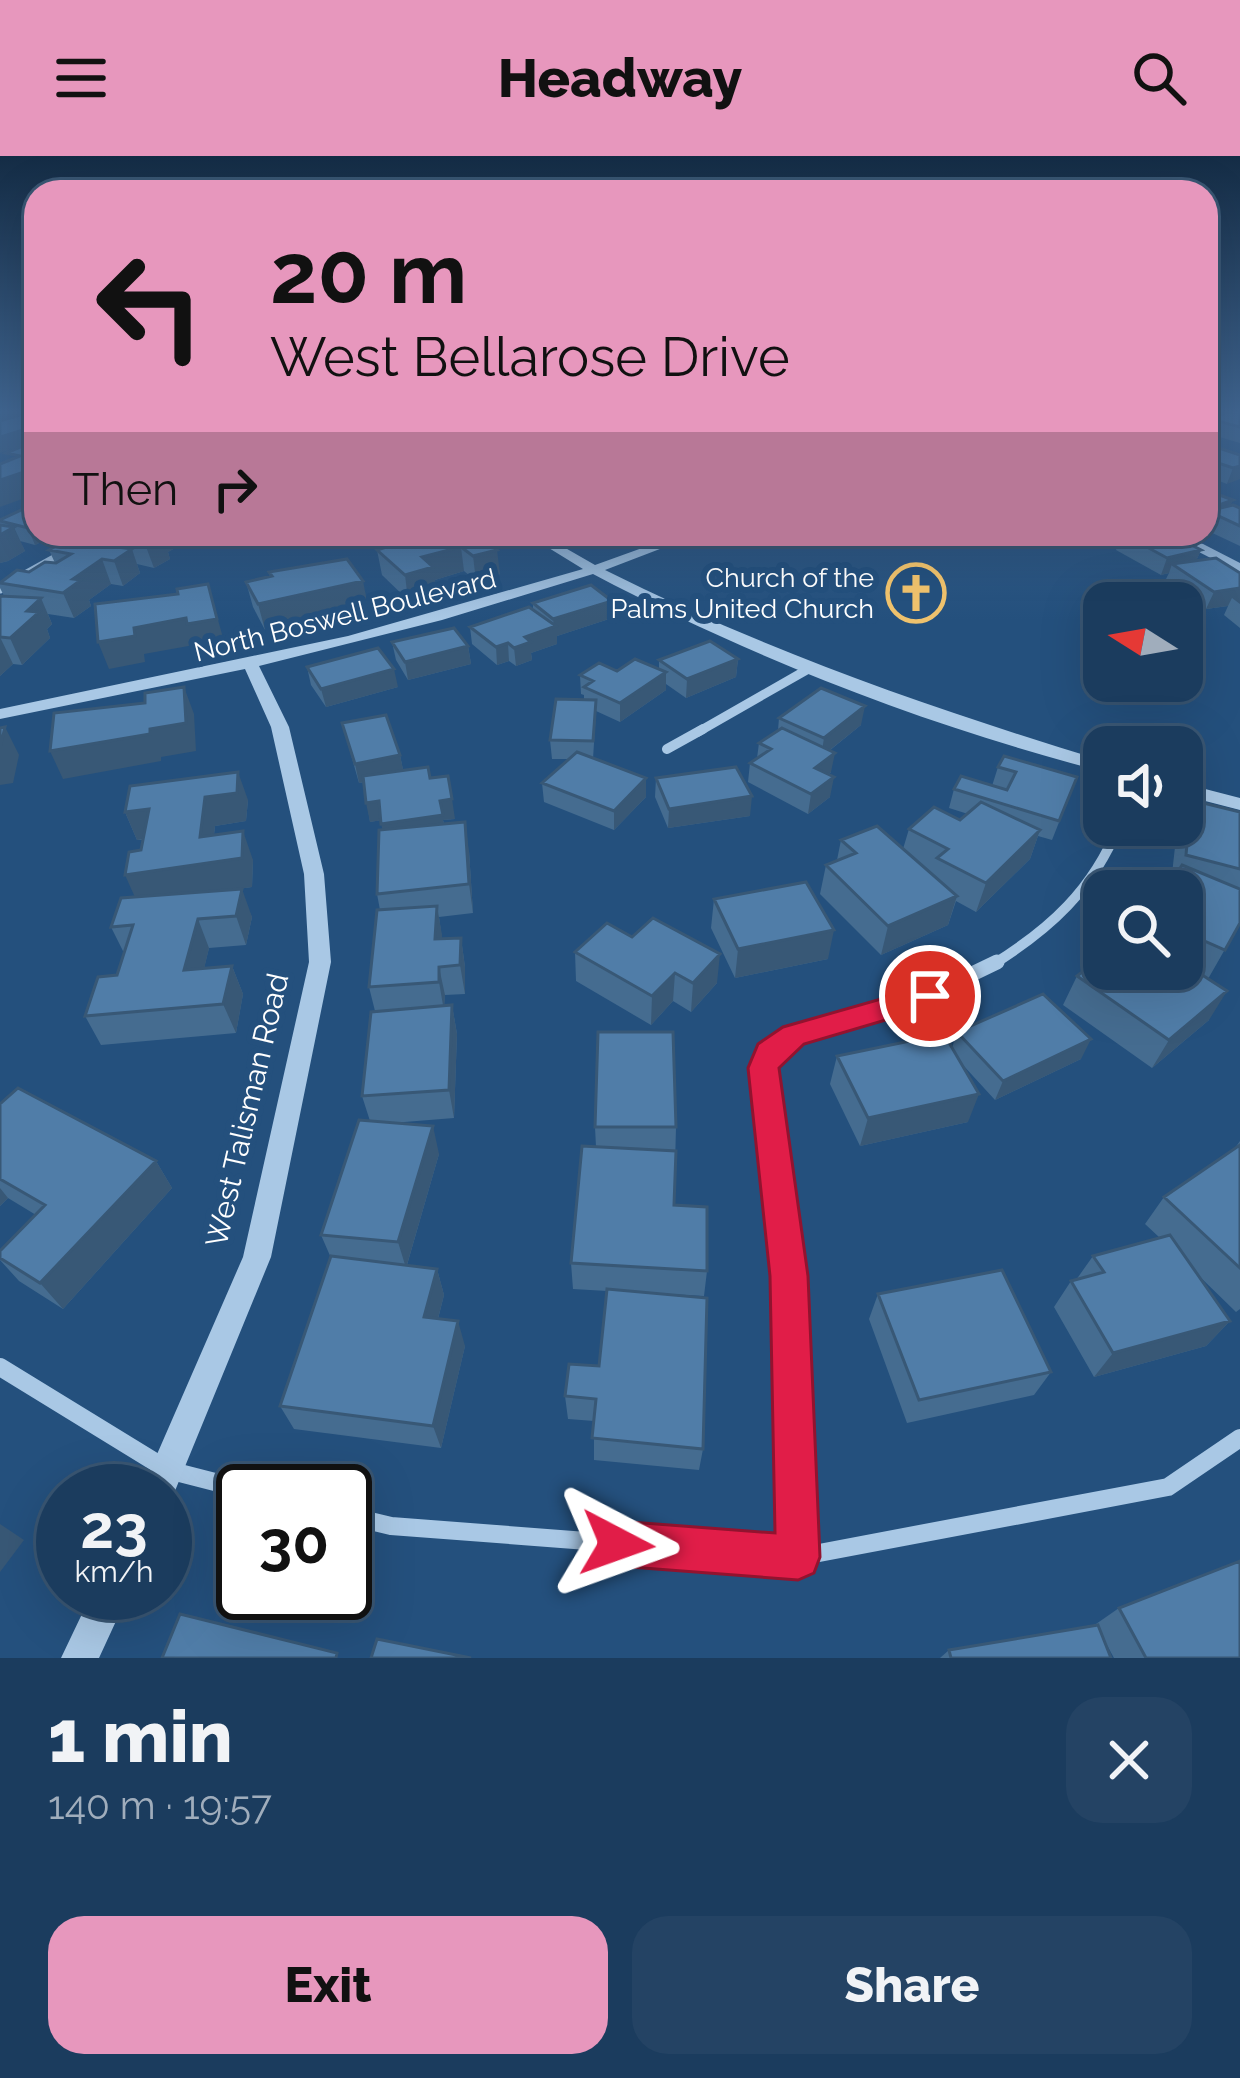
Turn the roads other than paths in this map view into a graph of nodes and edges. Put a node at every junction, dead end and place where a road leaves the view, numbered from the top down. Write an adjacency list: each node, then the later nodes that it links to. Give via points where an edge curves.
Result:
1 (78, 546): 7 (street)
2 (553, 546): 6 (street)
3 (660, 546): 6 (street, North Boswell Boulevard)
4 (1197, 546): 5 (street)
5 (1240, 568)
6 (594, 570): 8 (street, North Boswell Boulevard, via 497,604); 9 (street)
7 (0, 590)
8 (251, 666): 10 (street, North Boswell Boulevard); 19 (street, West Talisman Road, via 290,769 314,874 320,962 257,1257)
9 (810, 668): 11 (street); 12 (street)
10 (0, 714)
11 (667, 748)
12 (1083, 760)
13 (1203, 794): 14 (street)
14 (1240, 804)
15 (1113, 846): 21 (street, via 1068,914 967,980 887,1012 794,1035 770,1053 763,1084 789,1276)
16 (0, 1367): 18 (street)
17 (1240, 1438): 21 (street, via 1168,1486)
18 (139, 1464)
19 (170, 1464)
20 (372, 1521): 21 (street)
21 (798, 1557)
22 (98, 1620): 23 (street)
23 (80, 1658)

